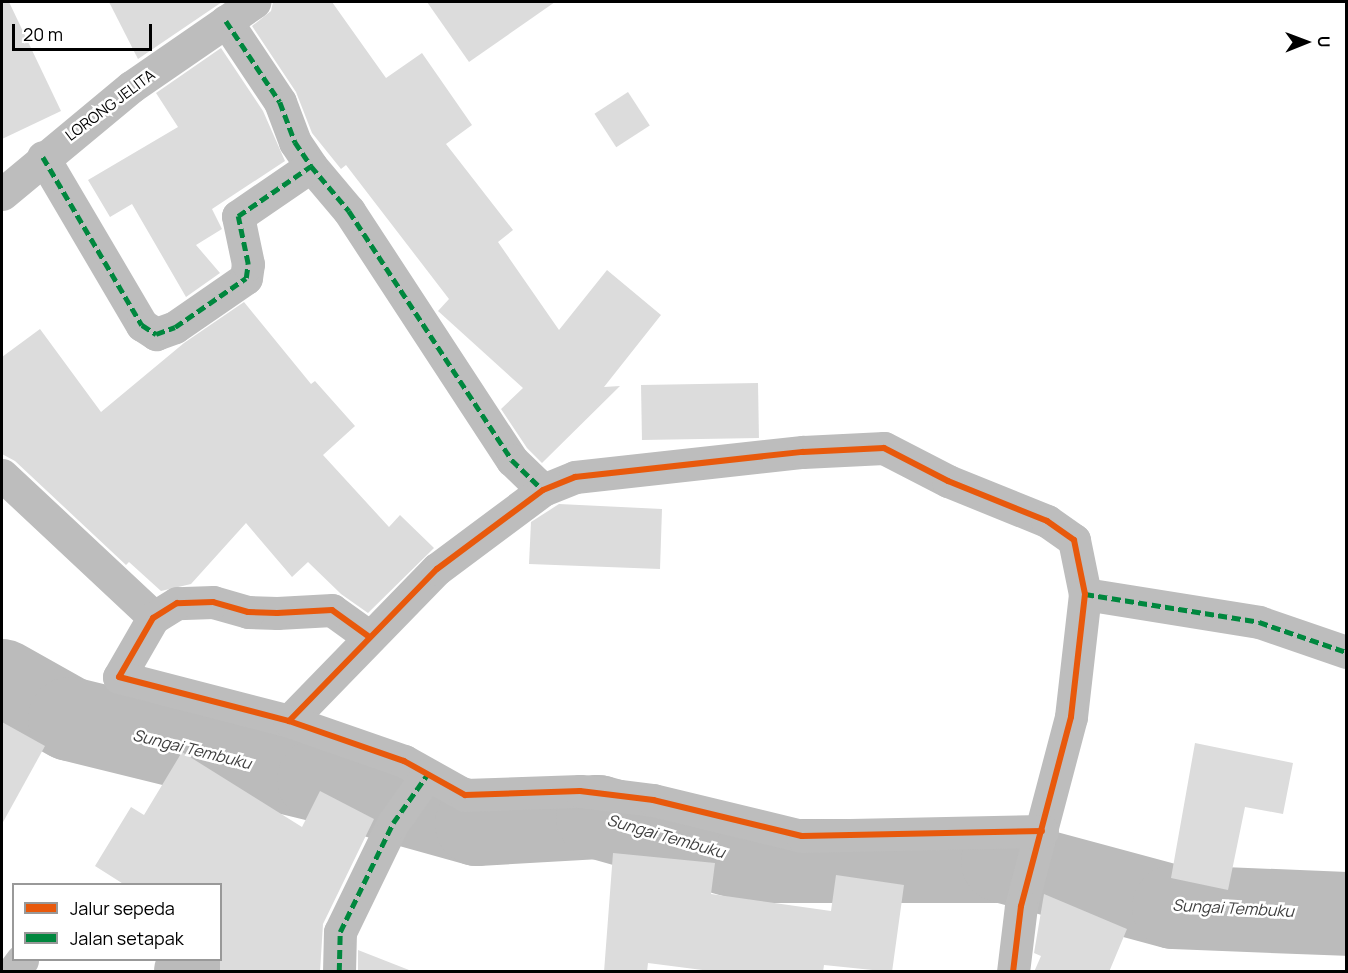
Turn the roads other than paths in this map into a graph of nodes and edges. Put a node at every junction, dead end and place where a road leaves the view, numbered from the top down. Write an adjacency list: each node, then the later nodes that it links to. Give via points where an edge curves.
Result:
1 (254, 2): 2 (street, LORONG JELITA)
2 (226, 21): 3 (street, LORONG JELITA, via 131,87); 4 (street, via 280,102 295,142)
3 (43, 157): 4 (street, via 142,325 156,334 176,327 246,278 248,264 238,216); 5 (street, LORONG JELITA)
4 (311, 165): 7 (street, via 349,212 512,460)
5 (2, 194)
6 (2, 475): 9 (street)
7 (543, 490): 8 (street, via 575,477 804,452 884,448 948,481 1047,521 1074,540); 10 (street, via 437,569)
8 (1084, 594): 11 (street, via 1259,622); 14 (street, via 1071,717)
9 (153, 617): 10 (street, via 177,603 213,602 248,612 332,610); 12 (street, via 119,677)
10 (368, 636): 12 (street)
11 (1347, 652)
12 (289, 721): 13 (street, via 404,761)
13 (422, 781): 14 (street, via 465,795 591,793 653,800 802,836); 15 (street, via 393,823 340,932)
14 (1038, 844): 16 (street, via 1021,906)
15 (339, 972)
16 (1012, 972)

